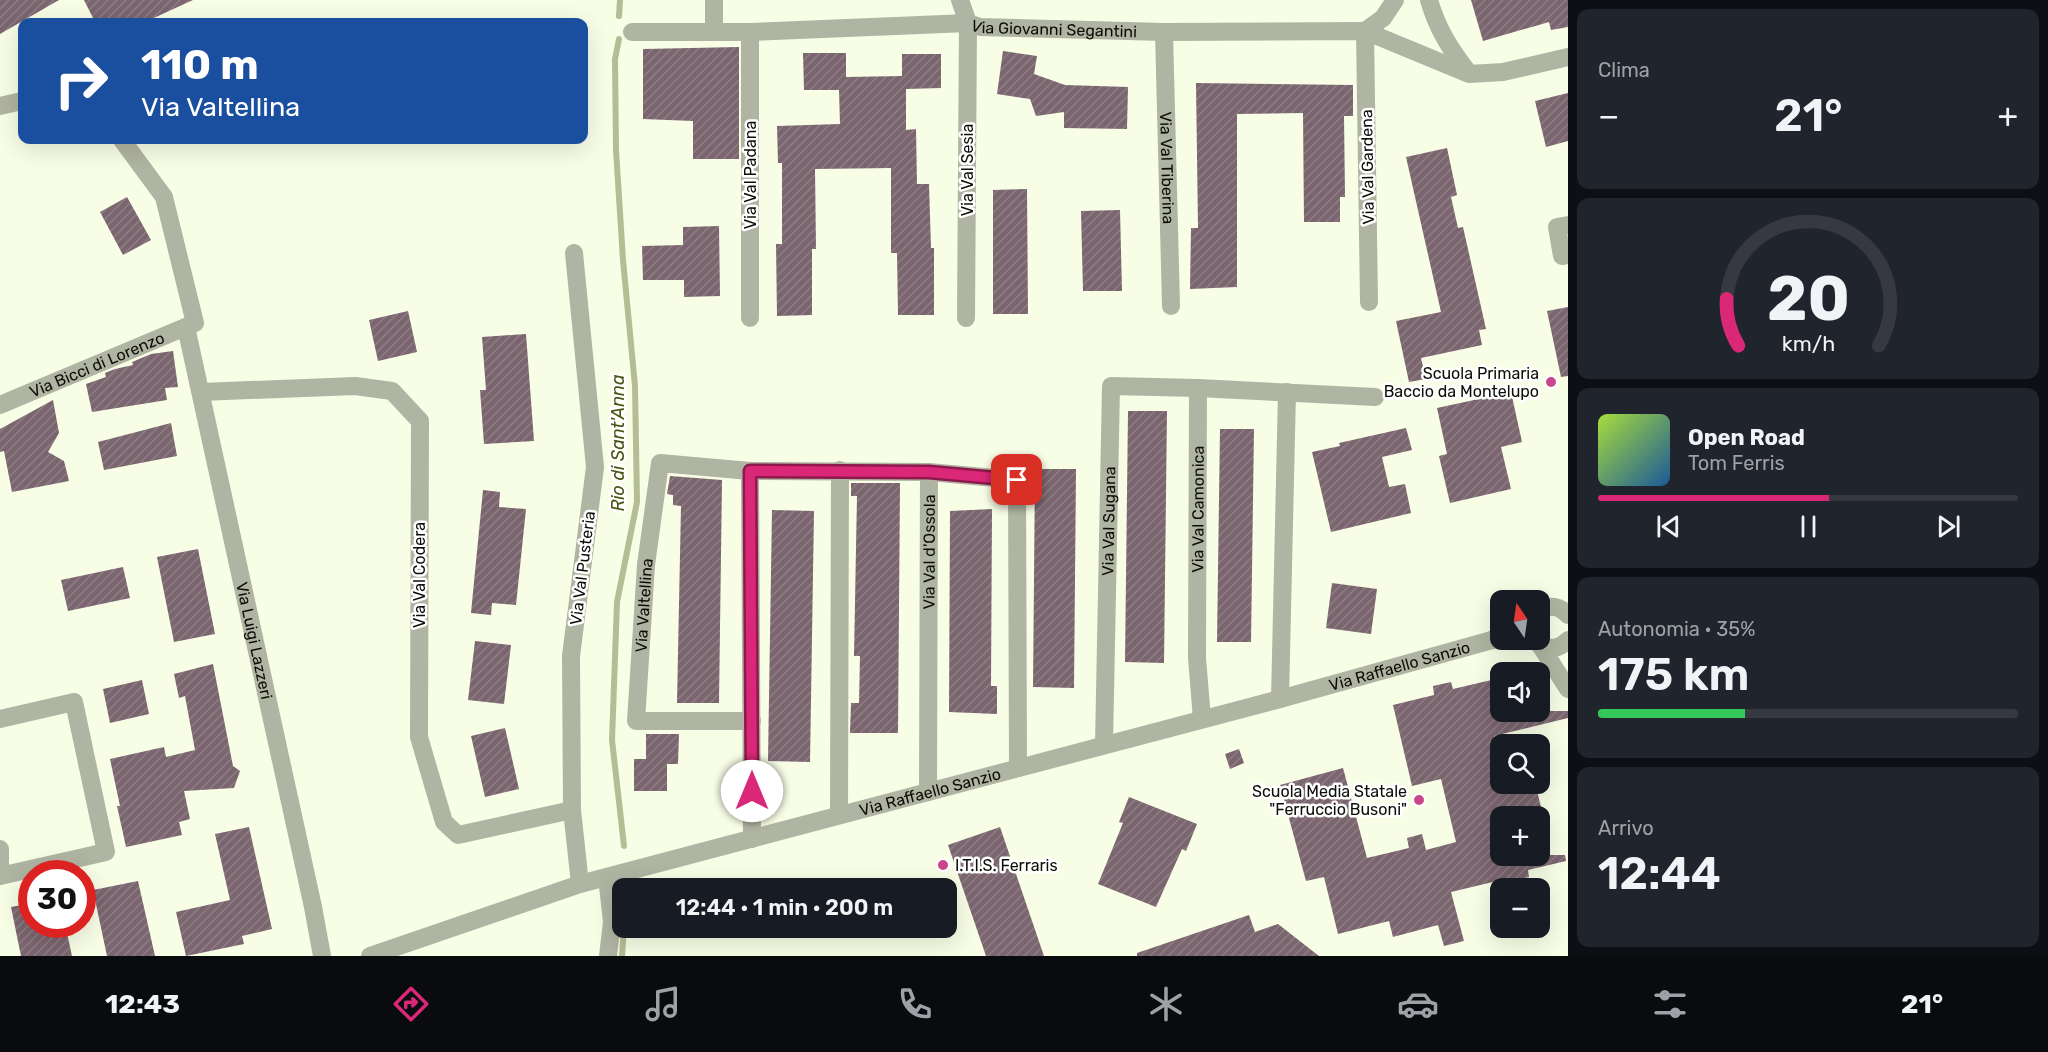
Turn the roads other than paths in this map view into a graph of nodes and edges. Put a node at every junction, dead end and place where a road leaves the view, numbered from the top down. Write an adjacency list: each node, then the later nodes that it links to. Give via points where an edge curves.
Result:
1 (714, 0): 8 (street)
2 (960, 0): 6 (street, Via Val Sesia)
3 (1395, 0): 11 (street, via 1383,18)
4 (1429, 0): 5 (street)
5 (1434, 19): 12 (street); 14 (street, via 1446,44)
6 (968, 23): 9 (street, Via Giovanni Segantini); 10 (street, Via Giovanni Segantini, via 980,27); 24 (street, Via Val Sesia)
7 (632, 32): 8 (street, Via Giovanni Segantini)
8 (714, 32): 9 (street, Via Giovanni Segantini)
9 (750, 32): 23 (street, Via Val Padana)
10 (1164, 32): 11 (street, Via Giovanni Segantini); 22 (street, Via Val Tiberina)
11 (1365, 32): 12 (street, Via Giovanni Segantini); 21 (street, Via Val Gardena)
12 (1427, 56): 14 (street, Via Giovanni Segantini)
13 (1568, 57): 14 (street, via 1503,72)
14 (1469, 74)
15 (18, 102): 16 (street)
16 (0, 106)
17 (125, 144): 25 (street, Via Luigi Lazzeri, via 164,197)
18 (1568, 225): 20 (street, via 1557,227 1562,256)
19 (574, 253): 48 (street, Via Val Pusteria, via 595,466 571,656)
20 (1568, 255)
21 (1369, 302)
22 (1171, 306)
23 (750, 318)
24 (966, 318)
25 (190, 325): 27 (street, Via Luigi Lazzeri); 30 (street, Via Bicci di Lorenzo)
26 (1197, 388): 28 (street); 43 (street, Via Val Camonica, via 1197,658); 45 (street, Via Val Sugana, via 1110,386)
27 (201, 392): 48 (street, Via Val Codera, via 355,386 392,391 420,421 419,737 444,822 458,835); 55 (street, Via Luigi Lazzeri)
28 (1287, 392): 29 (street); 41 (street)
29 (1375, 397)
30 (0, 405)
31 (840, 470): 32 (street, Via Valtellina); 33 (street, Via Valtellina); 49 (street)
32 (750, 471): 44 (street); 44 (street, Via Valtellina, via 660,463 645,565 636,721)
33 (929, 472): 46 (street, Via Val d'Ossola, via 1017,480); 47 (street, Via Val d'Ossola)
34 (1550, 606): 35 (street)
35 (1566, 611)
36 (1490, 640): 41 (street, Via Raffaello Sanzio)
37 (1568, 640): 38 (street, Via Raffaello Sanzio)
38 (1550, 648)
39 (1541, 650): 40 (street)
40 (1568, 689)
41 (1280, 699): 43 (street, Via Raffaello Sanzio)
42 (0, 719): 52 (street, via 74,702 106,852)
43 (1202, 719): 45 (street, Via Raffaello Sanzio)
44 (752, 721): 50 (street)
45 (1104, 745): 46 (street, Via Raffaello Sanzio)
46 (1018, 768): 47 (street, Via Raffaello Sanzio)
47 (928, 792): 49 (street, Via Raffaello Sanzio)
48 (572, 810): 54 (street, Via Val Pusteria)
49 (839, 815): 50 (street, Via Raffaello Sanzio)
50 (752, 839): 53 (street, Via Raffaello Sanzio)
51 (0, 849): 52 (street)
52 (0, 876)
53 (607, 877): 54 (street, Via Raffaello Sanzio); 57 (street, via 612,922)
54 (580, 884): 56 (street, Via Raffaello Sanzio)
55 (322, 956)
56 (370, 956)
57 (608, 956)

